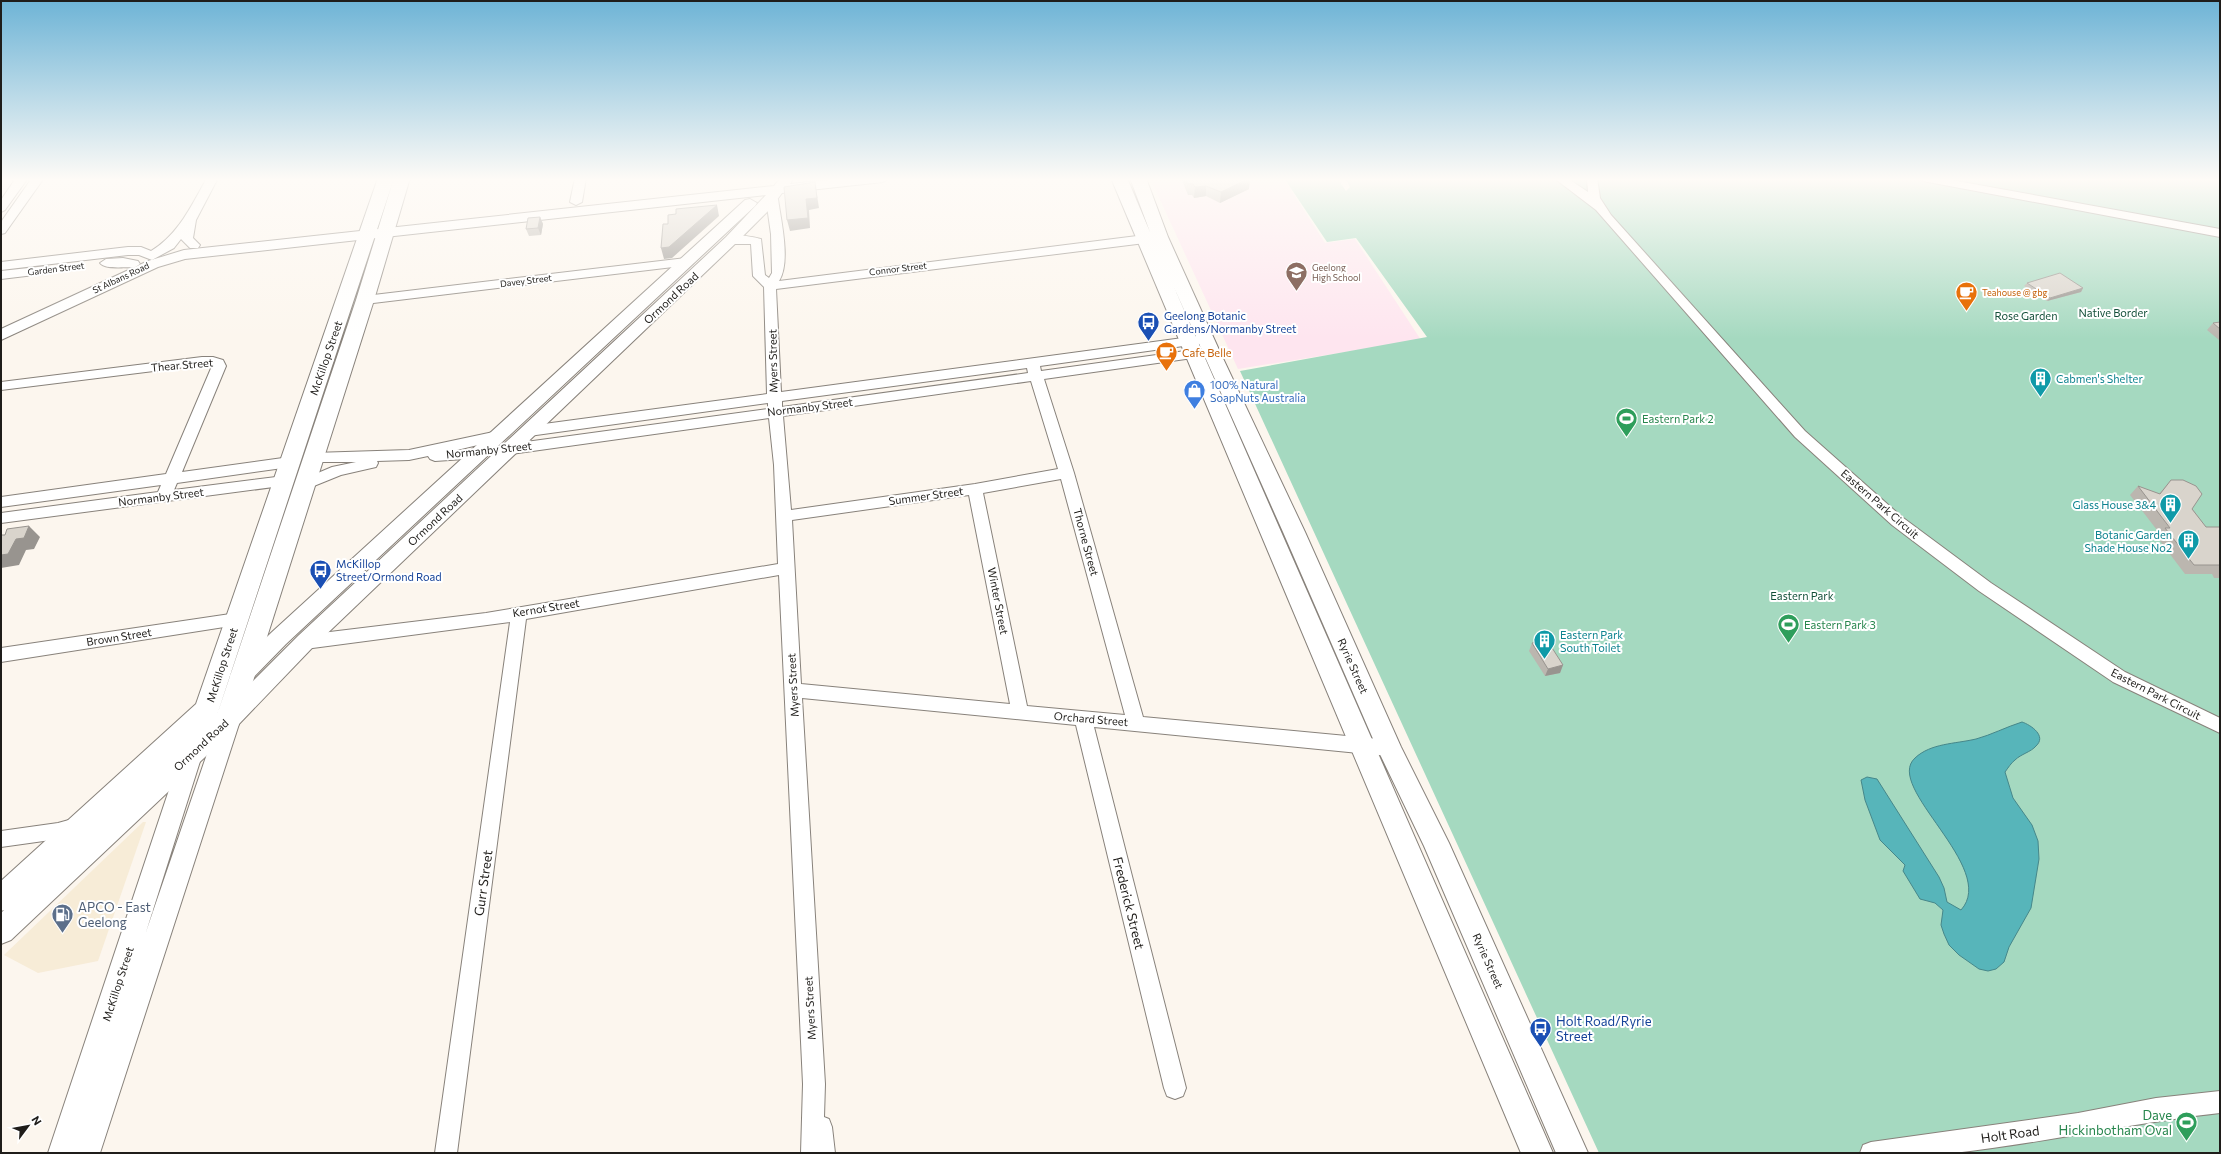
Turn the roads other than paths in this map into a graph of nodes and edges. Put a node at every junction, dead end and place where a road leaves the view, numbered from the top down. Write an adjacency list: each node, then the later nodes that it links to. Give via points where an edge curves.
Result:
1 (181, 232): 17 (street, via 170,245)
2 (188, 232): 16 (street, via 187,240)
3 (352, 232): 16 (street, Garden Street)
4 (376, 232): 37 (main road, McKillop Street)
5 (377, 232): 23 (main road, McKillop Street)
6 (719, 232): 18 (street, Ormond Road)
7 (737, 232): 13 (street, Ormond Road)
8 (777, 232): 14 (street, Myers Street)
9 (1149, 232): 12 (main road, Ryrie Street)
10 (1151, 232): 12 (main road, Ryrie Street)
11 (1620, 232): 55 (street, Eastern Park Circuit, via 1800,434 1897,521 1984,587 2119,677)
12 (1152, 238): 22 (street, Connor Street); 26 (main road, Ryrie Street)
13 (731, 240): 15 (street, via 754,240 757,242); 31 (street, Ormond Road)
14 (778, 246): 15 (street); 22 (street, Myers Street, via 778,273)
15 (757, 248): 22 (street, via 760,276)
16 (191, 250): 17 (street, Garden Street); 19 (street, via 145,264); 24 (street, St Albans Road, via 153,264)
17 (152, 256): 19 (street, St Albans Road); 20 (street, Garden Street, via 128,251)
18 (686, 262): 23 (street, Davey Street); 32 (street, Ormond Road)
19 (134, 264): 21 (street, Garden Street, via 112,263); 24 (street, St Albans Road)
20 (1, 266)
21 (1, 275)
22 (770, 286): 29 (street, Myers Street)
23 (365, 300): 35 (main road, McKillop Street)
24 (57, 308): 25 (street, St Albans Road)
25 (1, 335)
26 (1199, 346): 27 (street, Normanby Street); 56 (main road, Ryrie Street); 57 (main road, Ryrie Street, via 1281,503)
27 (1034, 369): 29 (street, Normanby Street, via 871,400); 36 (street, Thorne Street)
28 (1, 386): 38 (street, Thear Street, via 216,361 219,366)
29 (774, 405): 30 (street, Normanby Street); 42 (street, Myers Street)
30 (658, 421): 31 (street, Normanby Street); 32 (street, Normanby Street)
31 (529, 431): 32 (street, Normanby Street)
32 (504, 442): 33 (street, Ormond Road); 34 (street, Normanby Street); 47 (street, Ormond Road)
33 (479, 453): 34 (street, Normanby Street); 49 (street, Ormond Road)
34 (403, 455): 35 (street, Normanby Street); 37 (street, Normanby Street, via 337,471)
35 (313, 458): 37 (main road, McKillop Street)
36 (1067, 473): 39 (street, Summer Street); 54 (street, Thorne Street)
37 (293, 476): 38 (street, Normanby Street); 40 (street, Normanby Street); 46 (main road, McKillop Street); 49 (main road, McKillop Street)
38 (172, 479): 40 (street, Thear Street); 41 (street, Normanby Street)
39 (975, 489): 42 (street, Summer Street); 51 (street, Winter Street)
40 (164, 496): 43 (street, Normanby Street)
41 (1, 502)
42 (784, 516): 44 (street, Myers Street)
43 (1, 518)
44 (787, 568): 45 (street, Kernot Street); 50 (street, Myers Street)
45 (519, 613): 47 (street, Kernot Street, via 367,636); 70 (street, Gurr Street)
46 (237, 619): 48 (street, Brown Street); 52 (main road, McKillop Street)
47 (305, 642): 52 (street, Ormond Road)
48 (1, 655)
49 (242, 675): 52 (main road, McKillop Street)
50 (793, 690): 51 (street, Orchard Street); 65 (street, Myers Street)
51 (1020, 712): 53 (street, Orchard Street)
52 (219, 714): 58 (main road, Ormond Road); 59 (main road, Ormond Road); 69 (street, McKillop Street)
53 (1083, 718): 54 (street, Orchard Street); 66 (street, Frederick Street)
54 (1136, 723): 56 (street, Orchard Street)
55 (2220, 726)
56 (1361, 746): 57 (street, Orchard Street); 73 (main road, Ryrie Street)
57 (1390, 748): 74 (main road, Ryrie Street, via 1436,843)
58 (191, 755): 64 (main road, Ormond Road); 68 (street, McKillop Street)
59 (83, 823): 60 (street, via 58,831); 62 (main road, Ormond Road)
60 (24, 836): 61 (street); 62 (street, via 33,838 36,851)
61 (1, 839)
62 (24, 877): 63 (main road, Ormond Road)
63 (1, 899)
64 (1, 930)
65 (814, 1084): 71 (street, Myers Street); 72 (street, Myers Street)
66 (1175, 1088)
67 (2220, 1102): 75 (street, Holt Road, via 2156,1109 2078,1124)
68 (62, 1153)
69 (86, 1153)
70 (446, 1153)
71 (812, 1153)
72 (824, 1153)
73 (1537, 1153)
74 (1572, 1153)
75 (1871, 1153)

